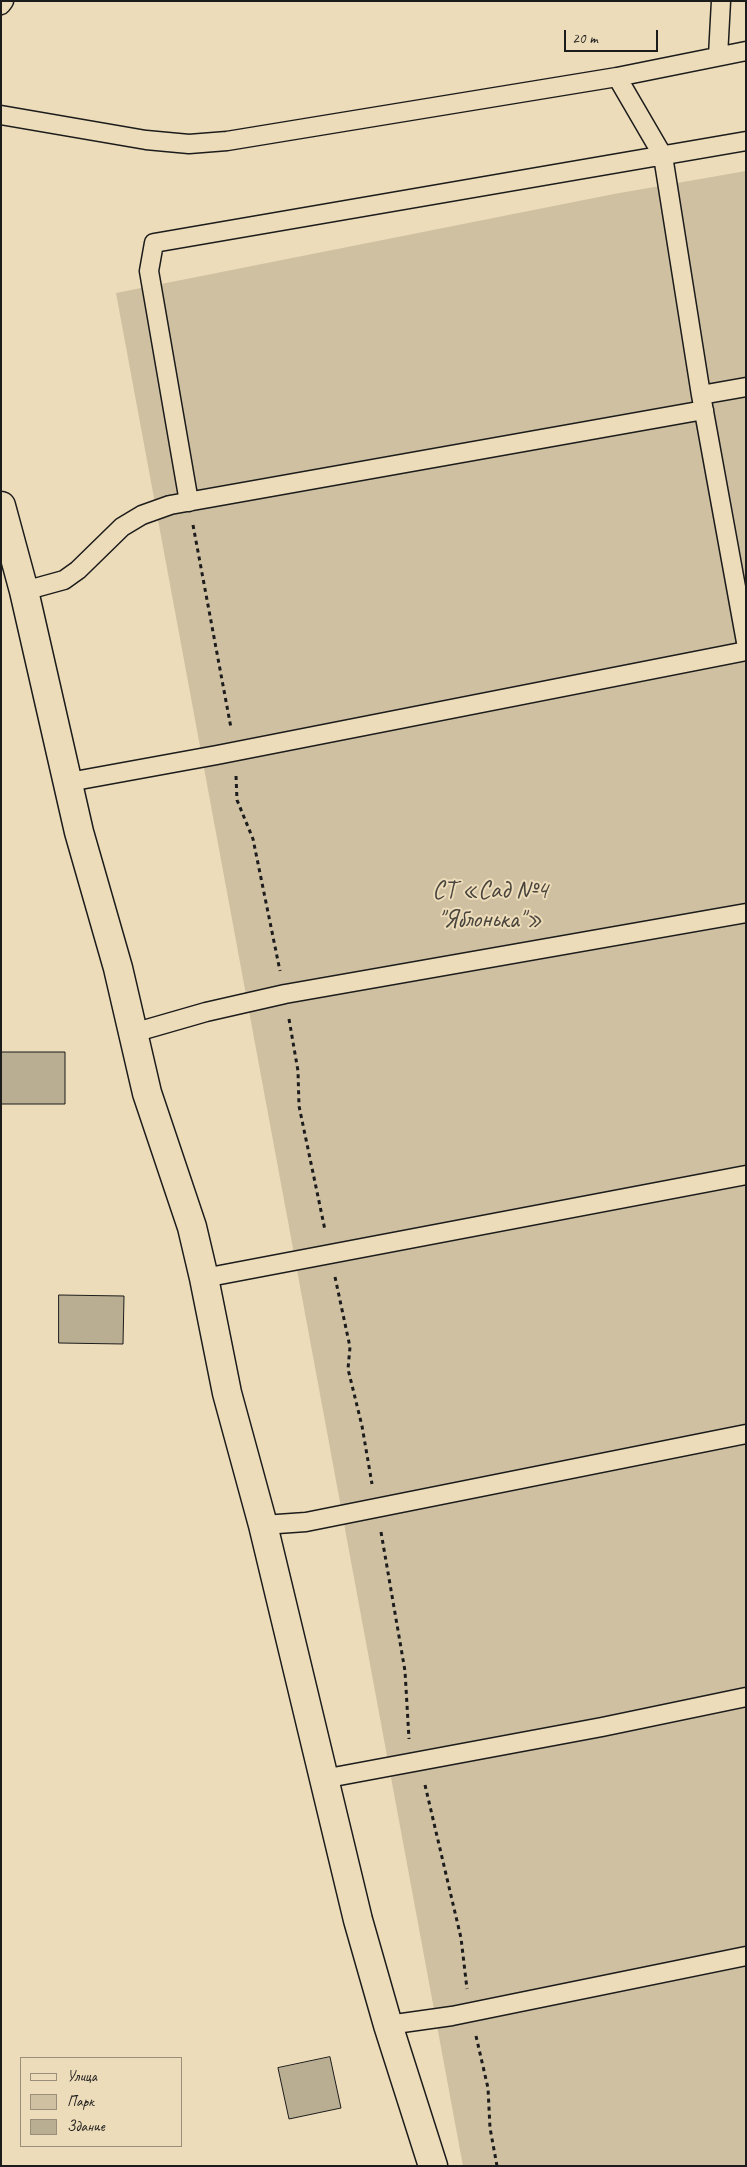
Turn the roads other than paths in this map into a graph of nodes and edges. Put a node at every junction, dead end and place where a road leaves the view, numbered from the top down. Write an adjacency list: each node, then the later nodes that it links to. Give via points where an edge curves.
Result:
1 (4, 1): 3 (lane)
2 (721, 1): 5 (lane)
3 (1, 4)
4 (746, 51): 5 (lane)
5 (718, 56): 6 (lane)
6 (617, 77): 7 (lane, via 227,141 189,144 146,140); 9 (lane)
7 (1, 115)
8 (746, 141): 9 (lane)
9 (663, 156): 11 (lane); 12 (lane, via 154,243 149,271)
10 (746, 387): 11 (lane)
11 (703, 403): 12 (lane); 15 (lane)
12 (189, 502): 14 (lane, via 142,515 122,527 64,580)
13 (1, 506): 14 (street)
14 (24, 591): 17 (street)
15 (746, 642)
16 (746, 651): 17 (lane)
17 (69, 782): 19 (street, via 79,832)
18 (746, 913): 19 (lane, via 285,994)
19 (133, 1033): 21 (street, via 147,1093 192,1227)
20 (746, 1175): 21 (lane)
21 (204, 1278): 23 (street, via 227,1393)
22 (746, 1434): 23 (lane, via 306,1522)
23 (263, 1524): 25 (street)
24 (746, 1697): 25 (lane)
25 (323, 1779): 27 (street)
26 (746, 1956): 27 (lane, via 452,2016)
27 (388, 2025): 28 (street)
28 (433, 2166)

